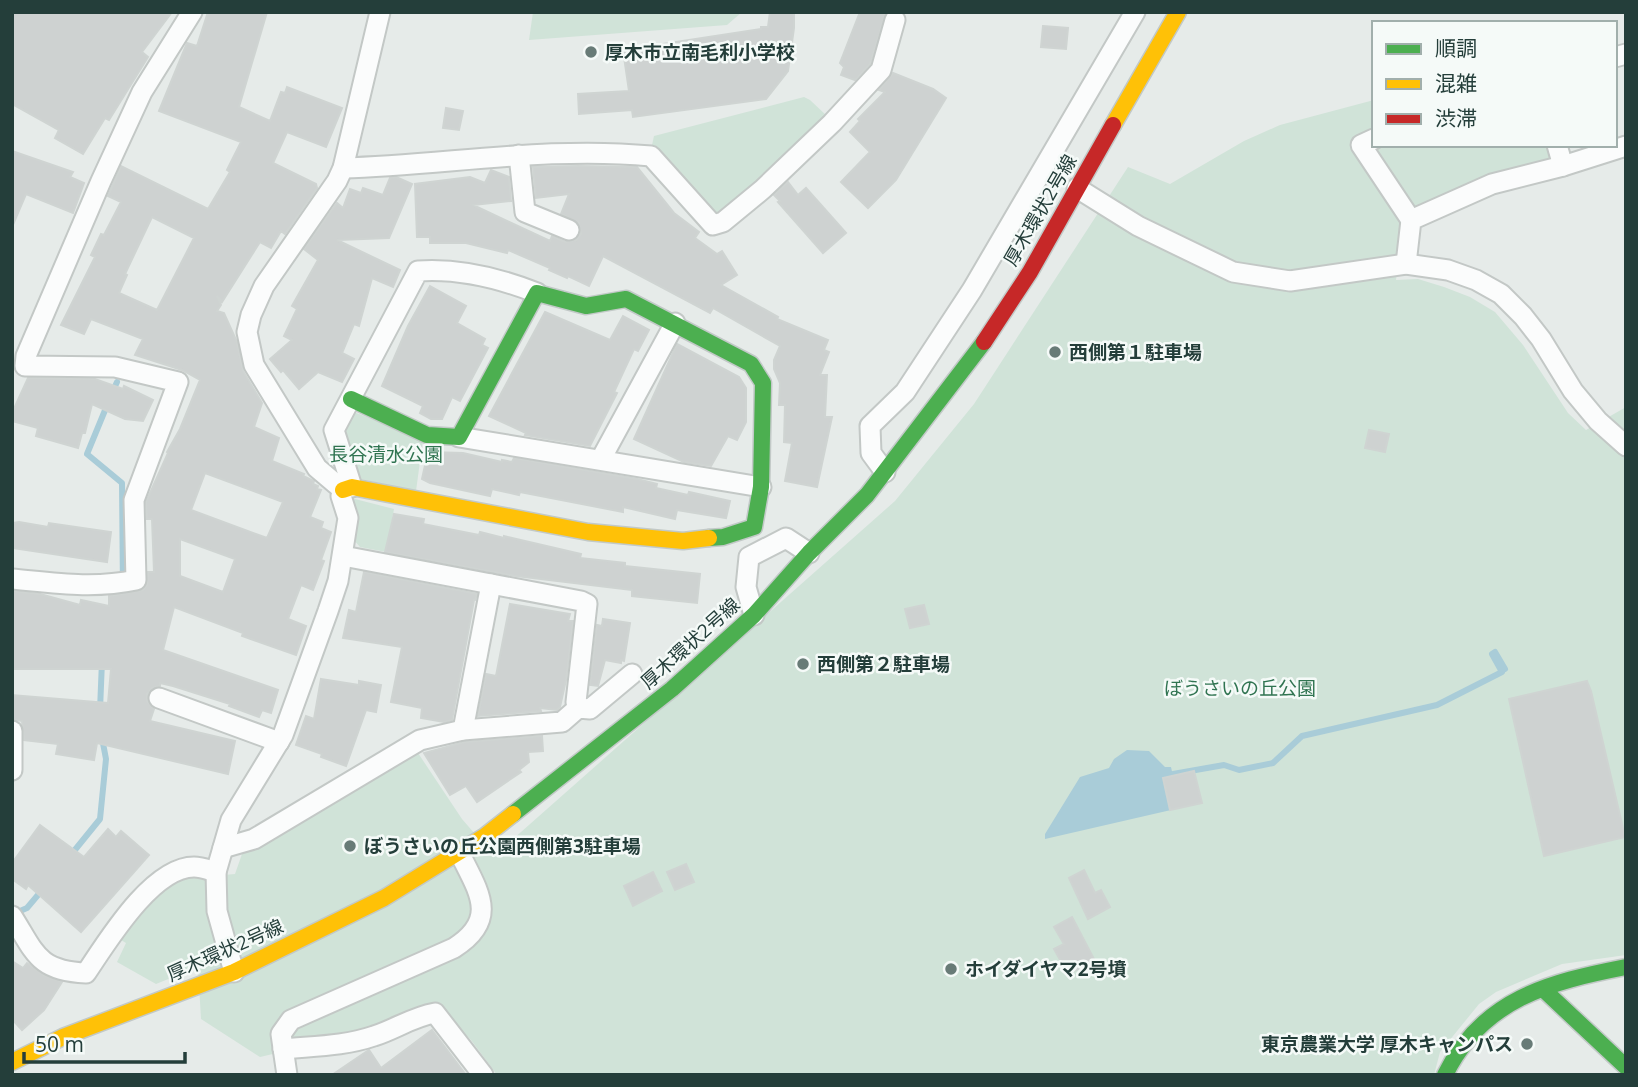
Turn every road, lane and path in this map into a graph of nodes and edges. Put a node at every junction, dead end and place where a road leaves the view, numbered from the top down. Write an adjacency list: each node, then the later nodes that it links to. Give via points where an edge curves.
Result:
1 (192, 12): 27 (street, via 142,92 26,356 25,366 115,367 178,382 134,500 135,580 76,586)
2 (380, 12): 11 (street)
3 (1135, 12): 22 (street, via 972,290 905,392 870,426 871,453)
4 (1178, 12): 12 (street, 厚木環状2号線)
5 (895, 20): 9 (street, via 881,70 763,190 723,222 713,225 651,156)
6 (1372, 140): 13 (street, via 1361,145)
7 (1626, 146): 10 (street)
8 (1558, 147): 10 (street)
9 (519, 155): 11 (street); 14 (street, via 526,212)
10 (1563, 166): 13 (street, via 1492,184)
11 (343, 168): 24 (street, via 264,286 247,332 254,365 317,468)
12 (1077, 188): 15 (street, via 1138,226 1233,272 1290,281); 22 (street, 厚木環状2号線, via 993,330)
13 (1410, 220): 15 (street)
14 (569, 230)
15 (1406, 264): 20 (street, via 1448,270 1501,294 1541,340 1573,391)
16 (537, 293): 17 (street, via 586,306 626,299); 18 (street, via 498,278 418,271); 19 (street)
17 (675, 323): 21 (street); 23 (street, via 751,364 763,383)
18 (351, 399): 19 (street, via 427,435); 24 (street, via 334,430)
19 (459, 437): 21 (street)
20 (1626, 446)
21 (601, 459): 23 (street)
22 (885, 472): 25 (street, 厚木環状2号線)
23 (761, 487): 24 (street, via 754,527 723,537 683,541 588,532)
24 (348, 488): 26 (street, via 341,496 348,518)
25 (809, 553): 29 (street, 厚木環状2号線); 29 (street, via 786,537 749,557 746,587)
26 (343, 556): 28 (street); 35 (street, via 316,648)
27 (12, 579)
28 (491, 584): 32 (street, via 587,604); 33 (street)
29 (754, 615): 38 (street, 厚木環状2号線, via 587,758)
30 (632, 674): 32 (street, via 590,709)
31 (172, 696): 35 (street)
32 (578, 708): 33 (street, via 562,722)
33 (463, 730): 37 (street, via 420,740 254,839)
34 (12, 731): 36 (street)
35 (279, 742): 37 (street, via 231,820)
36 (12, 770)
37 (223, 848): 39 (street)
38 (459, 852): 42 (street, 厚木環状2号線, via 384,898); 44 (street, via 480,895 481,921 471,937 291,1020 281,1034)
39 (215, 872): 40 (street, via 193,867 170,874 143,896 86,972 67,972 45,963 30,948); 42 (street, via 217,911)
40 (12, 916)
41 (1626, 967): 43 (street)
42 (234, 972): 45 (street, 厚木環状2号線, via 63,1037)
43 (1544, 990): 46 (street); 49 (street, via 1502,1007 1474,1029 1454,1054)
44 (282, 1049): 47 (street); 48 (street, via 375,1036 416,1016 435,1013)
45 (20, 1065)
46 (1626, 1067)
47 (287, 1075)
48 (483, 1075)
49 (1445, 1075)

